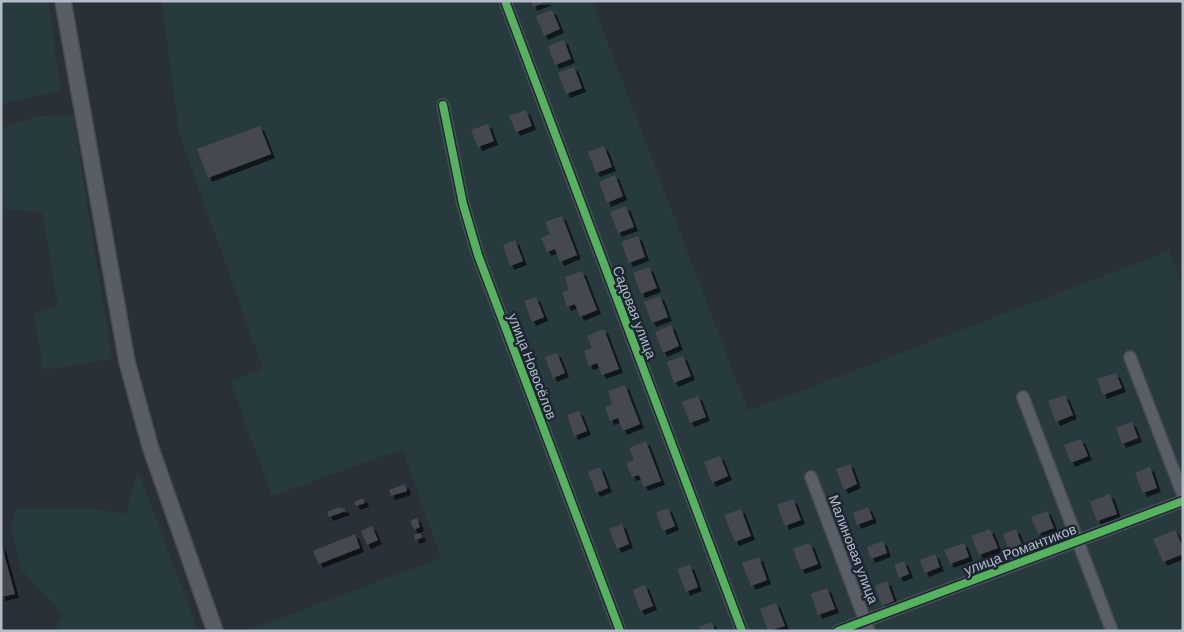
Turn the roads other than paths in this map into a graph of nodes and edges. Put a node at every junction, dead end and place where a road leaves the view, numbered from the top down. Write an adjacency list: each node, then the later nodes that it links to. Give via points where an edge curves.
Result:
1 (63, 1): 11 (main road, via 126,362 150,446)
2 (505, 1): 13 (street, Садовая улица)
3 (443, 105): 12 (street, улица Новосёлов, via 463,204 478,255)
4 (1130, 357): 7 (street)
5 (1023, 397): 9 (street)
6 (811, 477): 10 (street, Малиновая улица)
7 (1183, 495)
8 (1183, 501): 9 (street, улица Романтиков)
9 (1078, 541): 10 (street, улица Романтиков); 15 (street)
10 (867, 626): 14 (street, улица Романтиков)
11 (215, 631)
12 (620, 631)
13 (742, 631)
14 (838, 631)
15 (1112, 631)

